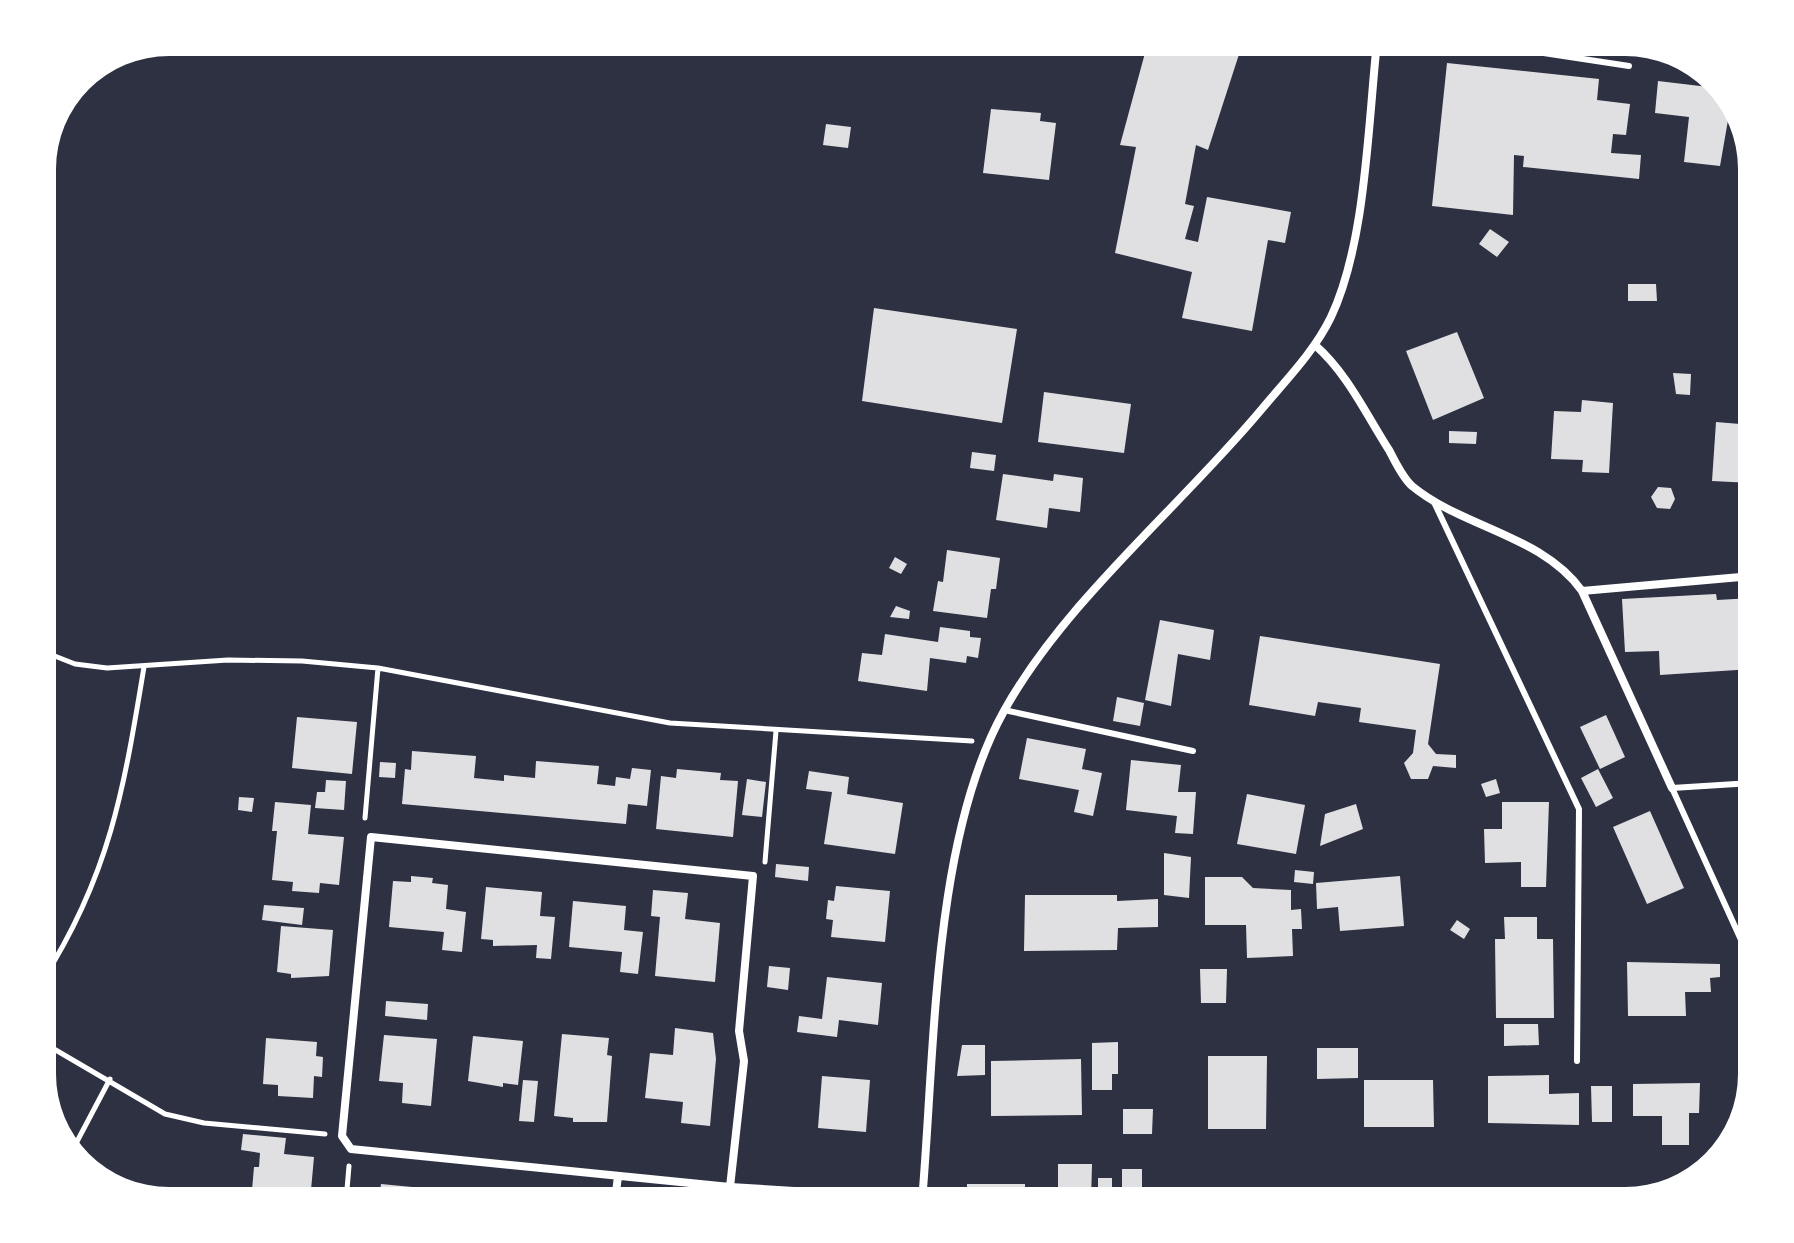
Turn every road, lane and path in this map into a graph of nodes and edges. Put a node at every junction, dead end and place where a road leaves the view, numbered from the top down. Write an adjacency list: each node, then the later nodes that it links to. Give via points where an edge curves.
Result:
1 (1375, 56): 4 (street, via 1347,269 1332,315)
2 (1563, 56): 3 (lane)
3 (1629, 66)
4 (1315, 345): 5 (street, via 1334,362 1409,484); 11 (street, via 1228,450 1058,633)
5 (1433, 500): 7 (street, via 1551,559); 22 (lane, via 1579,809)
6 (1738, 577): 7 (street)
7 (1582, 591): 16 (street)
8 (56, 657): 9 (path, via 75,664)
9 (144, 667): 10 (path, via 228,660); 20 (path, via 110,841)
10 (378, 668): 12 (path, via 670,723); 17 (path, via 364,829)
11 (1004, 710): 13 (street); 14 (lane)
12 (776, 731): 13 (path); 18 (path, via 765,862)
13 (989, 742): 31 (street, via 952,868)
14 (1193, 751)
15 (1738, 784): 16 (lane)
16 (1672, 788): 19 (lane)
17 (371, 837): 18 (street); 24 (street)
18 (753, 876): 30 (street, via 739,1031 744,1061)
19 (1738, 933)
20 (56, 959)
21 (56, 1050): 23 (path)
22 (1577, 1061)
23 (110, 1079): 24 (path, via 165,1114 204,1123); 25 (path)
24 (342, 1136): 26 (street)
25 (78, 1140)
26 (351, 1149): 27 (street); 28 (path)
27 (618, 1176): 29 (street); 30 (street)
28 (347, 1187)
29 (617, 1187)
30 (730, 1187)
31 (923, 1187)

